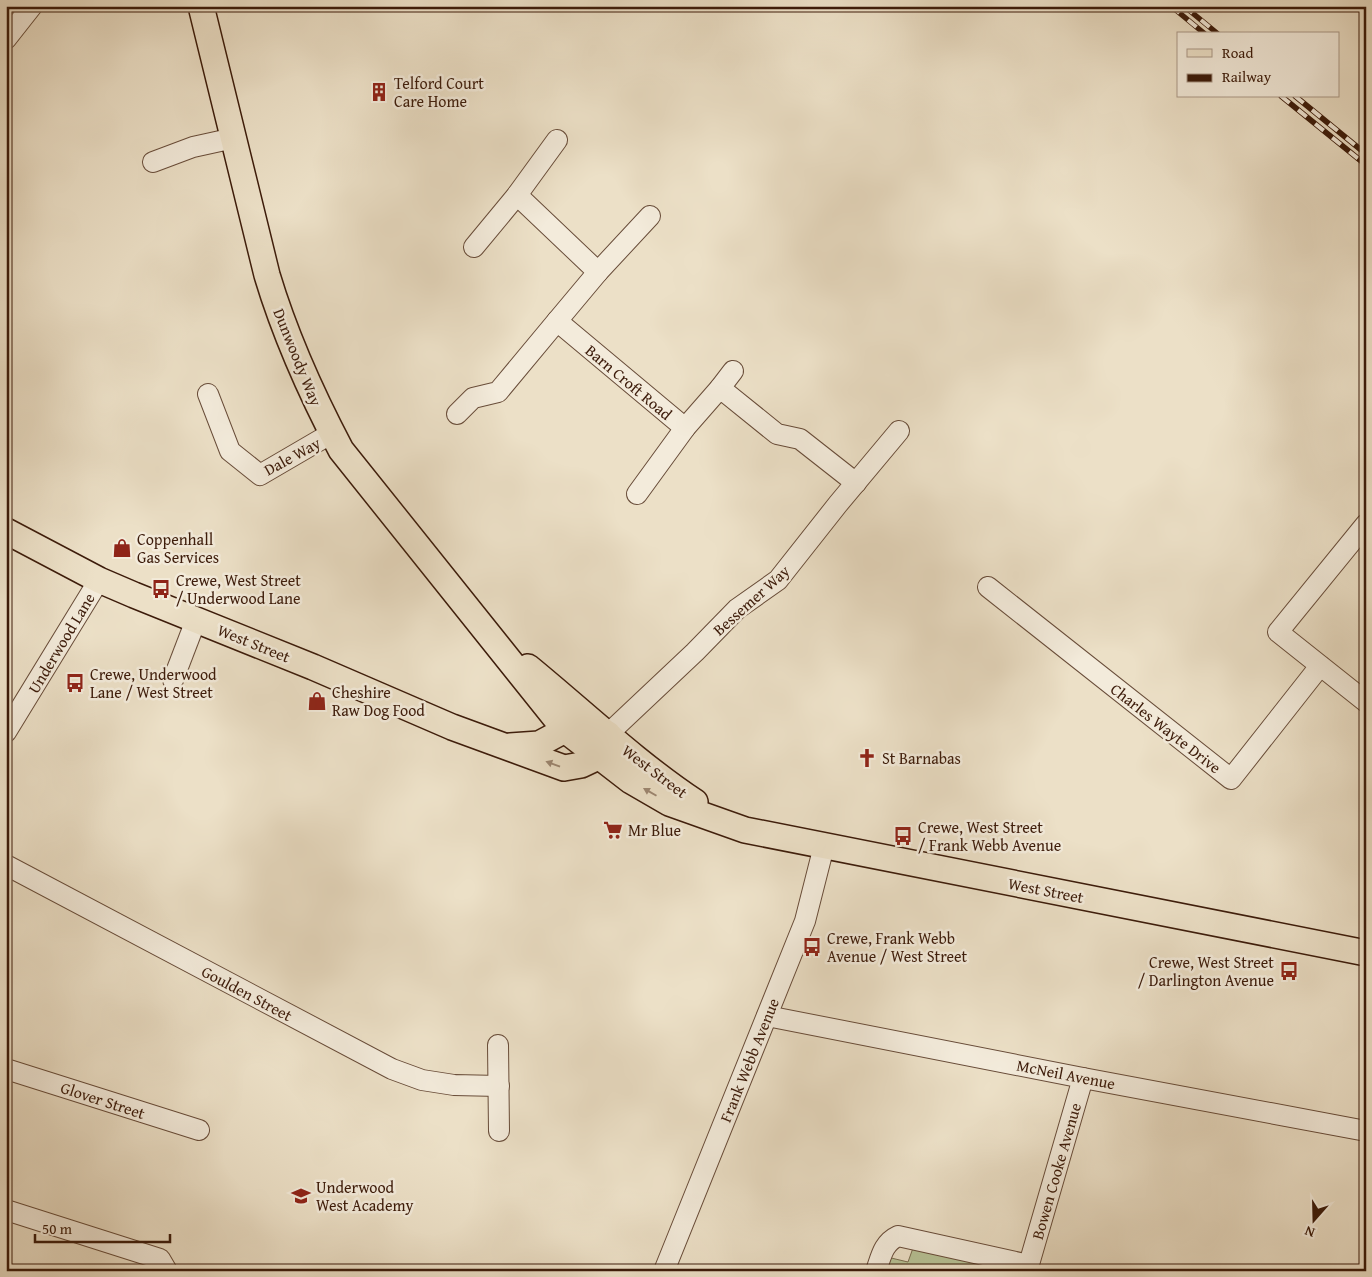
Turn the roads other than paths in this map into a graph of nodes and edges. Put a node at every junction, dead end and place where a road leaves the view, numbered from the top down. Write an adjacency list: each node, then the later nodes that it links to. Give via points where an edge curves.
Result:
1 (32, 6): 3 (street)
2 (206, 14): 4 (main road, Dunwoody Way)
3 (6, 39)
4 (234, 138): 6 (street, via 193,147); 18 (main road, Dunwoody Way, via 275,301)
5 (557, 140): 7 (street)
6 (153, 162)
7 (517, 195): 9 (street); 10 (street)
8 (650, 216): 10 (street)
9 (474, 247)
10 (598, 272): 11 (street)
11 (557, 321): 15 (street, via 498,392 473,398); 16 (street, Barn Croft Road)
12 (733, 371): 13 (street, Barn Croft Road)
13 (720, 388): 16 (street, Barn Croft Road); 19 (street, via 777,434 800,439)
14 (208, 394): 18 (street, Dale Way, via 230,451 260,475)
15 (457, 414)
16 (684, 428): 20 (street)
17 (899, 431): 19 (street, Bessemer Way)
18 (332, 433): 26 (main road, Dunwoody Way, via 342,450)
19 (856, 483): 33 (street, Bessemer Way, via 778,580 737,609)
20 (637, 494)
21 (1366, 524): 27 (street, via 1278,632)
22 (6, 531): 23 (main road, West Street)
23 (99, 580): 25 (main road, West Street); 32 (street, Underwood Lane)
24 (988, 588): 27 (street, Charles Wayte Drive, via 1231,779)
25 (196, 620): 28 (street); 34 (main road, West Street)
26 (490, 635): 30 (main road, Dunwoody Way); 31 (main road, Dunwoody Way)
27 (1320, 666): 29 (street)
28 (173, 680)
29 (1366, 702)
30 (580, 709): 33 (main road, West Street)
31 (565, 730): 33 (main road, West Street); 34 (main road, West Street, via 539,744); 35 (main road, West Street)
32 (6, 732)
33 (608, 734): 35 (main road, West Street); 36 (main road, West Street, via 677,790)
34 (505, 747): 35 (main road, West Street, one-way to 34, via 581,765 564,768)
35 (598, 756): 36 (main road, West Street, one-way to 35, via 669,803 631,781)
36 (727, 822): 37 (main road, West Street, via 745,830)
37 (824, 846): 39 (main road, West Street); 40 (street, Frank Webb Avenue, via 805,920)
38 (6, 866): 44 (street, Goulden Street, via 392,1069 422,1080)
39 (1366, 953)
40 (767, 1016): 43 (street, McNeil Avenue); 51 (street, Frank Webb Avenue)
41 (498, 1044): 44 (street)
42 (6, 1069): 45 (street, Glover Street)
43 (1083, 1078): 47 (street, McNeil Avenue); 49 (street, Bowen Cooke Avenue)
44 (499, 1086): 46 (street)
45 (199, 1130)
46 (499, 1131)
47 (1366, 1131)
48 (6, 1210): 50 (street, via 160,1259)
49 (1028, 1268): 52 (street, Bowen Cooke Avenue, via 898,1236 890,1239)
50 (167, 1271)
51 (664, 1271)
52 (876, 1271)

